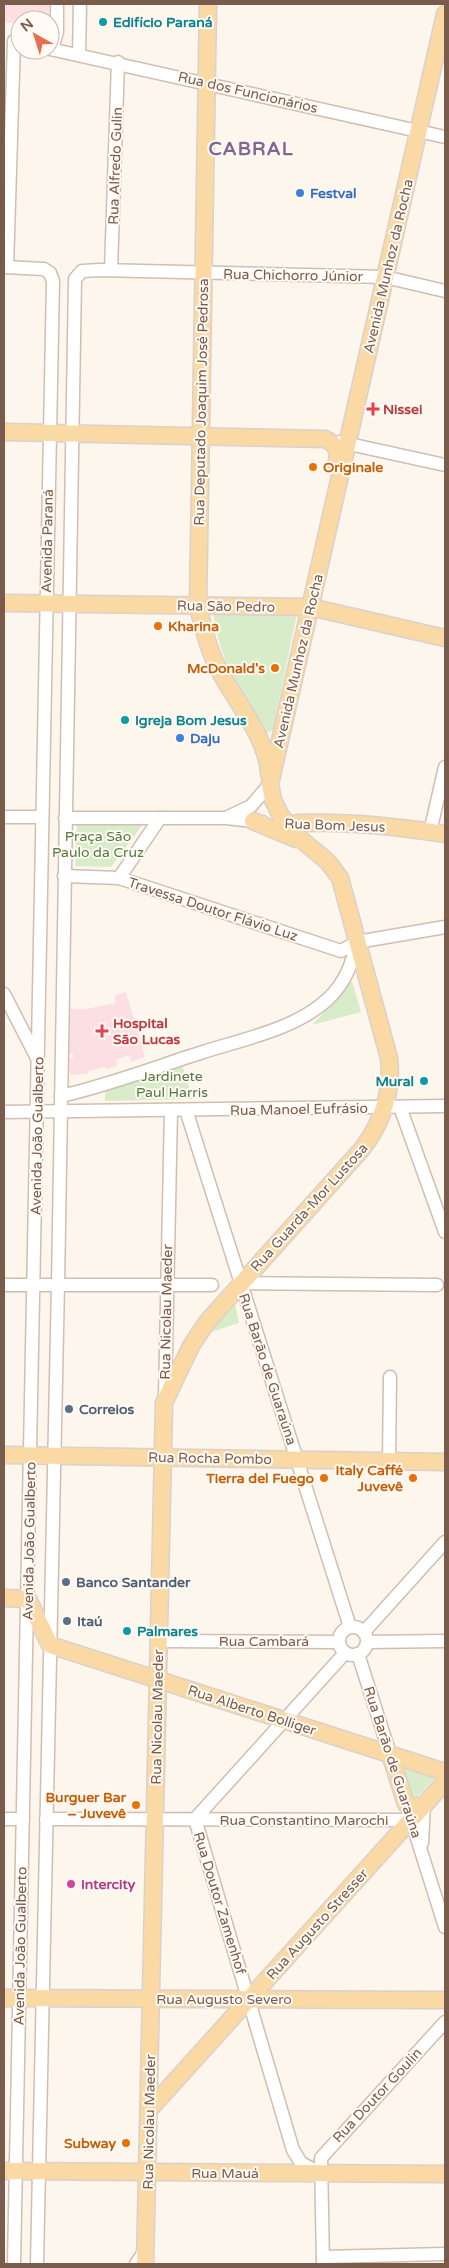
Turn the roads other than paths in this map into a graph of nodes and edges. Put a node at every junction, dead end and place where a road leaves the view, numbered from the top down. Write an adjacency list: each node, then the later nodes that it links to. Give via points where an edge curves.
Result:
1 (80, 4): 6 (street)
2 (208, 4): 9 (main road, Rua Deputado Joaquim José Pedrosa)
3 (445, 14): 4 (main road, Avenida Munhoz da Rocha)
4 (443, 33): 10 (main road, Avenida Munhoz da Rocha)
5 (60, 51): 6 (street, Rua dos Funcionários)
6 (79, 55): 8 (street, Rua dos Funcionários)
7 (11, 60): 12 (street)
8 (118, 62): 9 (street, Rua dos Funcionários); 13 (street, Rua Alfredo Gulin)
9 (207, 83): 10 (street, Rua dos Funcionários); 15 (main road, Rua Deputado Joaquim José Pedrosa)
10 (418, 131): 11 (street, Rua dos Funcionários); 16 (main road, Avenida Munhoz da Rocha)
11 (445, 137)
12 (5, 267): 19 (street, Avenida Paraná, via 44,269 53,281)
13 (105, 270): 14 (street, Rua Chichorro Júnior); 15 (street, Rua Chichorro Júnior)
14 (79, 272): 20 (street, Avenida Paraná, via 75,282)
15 (203, 272): 16 (street, Rua Chichorro Júnior); 21 (main road, Rua Deputado Joaquim José Pedrosa)
16 (385, 277): 17 (street, Rua Chichorro Júnior); 23 (main road, Avenida Munhoz da Rocha)
17 (445, 291)
18 (4, 432): 19 (main road)
19 (49, 433): 20 (main road); 27 (street, Avenida Paraná)
20 (72, 433): 21 (main road); 28 (street, Avenida Paraná)
21 (200, 436): 22 (main road); 29 (main road, Rua Deputado Joaquim José Pedrosa)
22 (325, 439): 23 (street); 25 (main road, via 336,445 338,453)
23 (347, 443): 24 (street); 25 (main road, Avenida Munhoz da Rocha)
24 (445, 465)
25 (334, 500): 30 (main road, Avenida Munhoz da Rocha)
26 (4, 603): 27 (main road, Rua São Pedro)
27 (46, 604): 28 (main road, Rua São Pedro); 35 (street, Avenida Paraná)
28 (68, 604): 29 (main road, Rua São Pedro); 36 (street, Avenida Paraná)
29 (198, 606): 30 (main road, Rua São Pedro); 33 (main road, Rua Deputado Joaquim José Pedrosa, via 216,665 264,750)
30 (310, 607): 31 (main road, Rua São Pedro); 33 (main road, Avenida Munhoz da Rocha)
31 (445, 638)
32 (445, 767): 41 (street)
33 (270, 784): 38 (street, Rua Bom Jesus, via 251,806); 40 (main road, Avenida Munhoz da Rocha, via 276,808)
34 (4, 817): 35 (street)
35 (42, 818): 48 (street, Avenida João Gualberto)
36 (65, 818): 37 (street, Rua Bom Jesus); 43 (street, Avenida João Gualberto)
37 (160, 818): 38 (street, Rua Bom Jesus); 44 (street)
38 (226, 818): 39 (street, Rua Bom Jesus)
39 (252, 821): 40 (street, Rua Bom Jesus); 42 (main road)
40 (287, 824): 41 (main road, Rua Bom Jesus, via 324,823); 42 (main road, Avenida Munhoz da Rocha)
41 (438, 833)
42 (307, 845): 46 (main road, Avenida Munhoz da Rocha, via 328,862 340,878)
43 (64, 876): 44 (street, Travessa Doutor Flávio Luz); 50 (street, Avenida João Gualberto)
44 (119, 878): 46 (street, Travessa Doutor Flávio Luz, via 341,951)
45 (445, 926): 46 (street, Travessa Doutor Flávio Luz)
46 (357, 942): 49 (street, via 340,986 328,1000 302,1017); 52 (main road, Rua Guarda-Mor Lustosa, via 389,1058)
47 (4, 994): 48 (street)
48 (38, 1060): 58 (street, Avenida João Gualberto)
49 (91, 1087): 50 (street); 56 (street, via 86,1098)
50 (61, 1096): 55 (street, Avenida João Gualberto)
51 (445, 1106): 52 (street, Rua Manoel Eufrásio)
52 (392, 1107): 54 (street, Rua Manoel Eufrásio); 61 (street); 62 (main road, Rua Guarda-Mor Lustosa, via 362,1149)
53 (171, 1110): 54 (street, Rua Manoel Eufrásio); 56 (street, Rua Manoel Eufrásio); 60 (street, Rua Nicolau Maeder)
54 (186, 1110): 59 (street, Rua Barão de Guaraúna)
55 (60, 1111): 56 (street, Rua Manoel Eufrásio); 58 (street, Rua Manoel Eufrásio); 65 (street, Avenida João Gualberto)
56 (93, 1111)
57 (4, 1112): 58 (street, Rua Manoel Eufrásio)
58 (37, 1112): 64 (street, Avenida João Gualberto)
59 (193, 1132): 60 (street, via 184,1128); 62 (street, Rua Barão de Guaraúna)
60 (170, 1136): 66 (street, Rua Nicolau Maeder)
61 (445, 1232)
62 (240, 1283): 68 (street); 70 (main road, Rua Guarda-Mor Lustosa, via 191,1346); 74 (street, Rua Barão de Guaraúna)
63 (4, 1285): 64 (street)
64 (34, 1285): 65 (street); 72 (street, Avenida João Gualberto)
65 (58, 1285): 66 (street); 72 (street, Avenida João Gualberto)
66 (167, 1285): 67 (street); 70 (street, Rua Nicolau Maeder)
67 (212, 1285)
68 (437, 1285)
69 (390, 1377): 75 (street)
70 (164, 1403): 73 (main road, Rua Nicolau Maeder)
71 (4, 1456): 72 (main road, Rua Rocha Pombo)
72 (42, 1456): 73 (main road, Rua Rocha Pombo); 79 (street, Avenida João Gualberto); 80 (street, Avenida João Gualberto)
73 (163, 1456): 74 (main road, Rua Rocha Pombo); 83 (main road, Rua Nicolau Maeder)
74 (297, 1460): 75 (main road, Rua Rocha Pombo); 81 (street, Rua Barão de Guaraúna)
75 (389, 1462): 76 (main road, Rua Rocha Pombo)
76 (445, 1462)
77 (445, 1542): 82 (street)
78 (4, 1598): 79 (main road)
79 (28, 1599): 80 (street); 86 (main road); 97 (street, Avenida João Gualberto)
80 (51, 1599): 86 (street, Avenida João Gualberto)
81 (350, 1627): 82 (street, via 357,1628); 84 (street, via 340,1634)
82 (366, 1637): 85 (street); 88 (street, via 365,1649)
83 (159, 1641): 84 (street, Rua Cambará); 89 (main road, Rua Nicolau Maeder)
84 (339, 1642): 87 (street)
85 (445, 1642)
86 (50, 1645): 89 (main road, Rua Alberto Bolliger); 98 (street, Avenida João Gualberto)
87 (345, 1653): 88 (street); 90 (street)
88 (358, 1654): 91 (street, Rua Barão de Guaraúna)
89 (159, 1680): 90 (main road, Rua Alberto Bolliger); 99 (main road, Rua Nicolau Maeder)
90 (285, 1720): 91 (main road, Rua Alberto Bolliger); 100 (street)
91 (392, 1761): 92 (main road, via 412,1761); 94 (main road, Rua Barão de Guaraúna)
92 (445, 1772)
93 (445, 1782): 95 (main road, Rua Augusto Stresser)
94 (406, 1804): 95 (main road); 101 (street, Rua Barão de Guaraúna)
95 (424, 1805): 101 (main road, Rua Augusto Stresser); 102 (street, Rua Barão de Guaraúna, via 422,1836)
96 (4, 1819): 97 (street)
97 (23, 1819): 104 (street, Avenida João Gualberto)
98 (46, 1819): 99 (street, Rua Constantino Marochi); 105 (street, Avenida João Gualberto)
99 (155, 1819): 100 (street, Rua Constantino Marochi); 106 (main road, Rua Nicolau Maeder)
100 (195, 1819): 101 (street, Rua Constantino Marochi); 107 (street, Rua Doutor Zamenhof)
101 (411, 1820): 102 (street, Rua Barão de Guaraúna); 107 (main road, Rua Augusto Stresser)
102 (427, 1870): 103 (street, Rua Barão de Guaraúna)
103 (445, 1927)
104 (11, 1998): 105 (main road, Rua Augusto Severo); 111 (street, Avenida João Gualberto)
105 (43, 1998): 106 (main road, Rua Augusto Severo); 112 (street, Avenida João Gualberto)
106 (151, 1999): 107 (main road, Rua Augusto Severo); 110 (main road, Rua Nicolau Maeder)
107 (249, 2000): 108 (main road, Rua Augusto Severo); 110 (main road, Rua Augusto Stresser); 114 (street, Rua Doutor Zamenhof, via 293,2150 301,2163)
108 (444, 2002)
109 (445, 2022): 114 (street, Rua Doutor Goulin, via 324,2153 320,2162)
110 (149, 2110): 113 (main road, Rua Nicolau Maeder)
111 (9, 2171): 112 (main road, Rua Mauá); 119 (street, Avenida João Gualberto)
112 (39, 2171): 113 (main road, Rua Mauá); 120 (street, Avenida João Gualberto)
113 (147, 2172): 114 (main road, Rua Mauá); 117 (main road, Rua Nicolau Maeder)
114 (323, 2173): 115 (main road, Rua Mauá); 118 (street)
115 (445, 2174)
116 (445, 2254): 118 (street)
117 (147, 2259): 121 (street)
118 (323, 2261)
119 (14, 2264)
120 (37, 2264)
121 (136, 2264)

